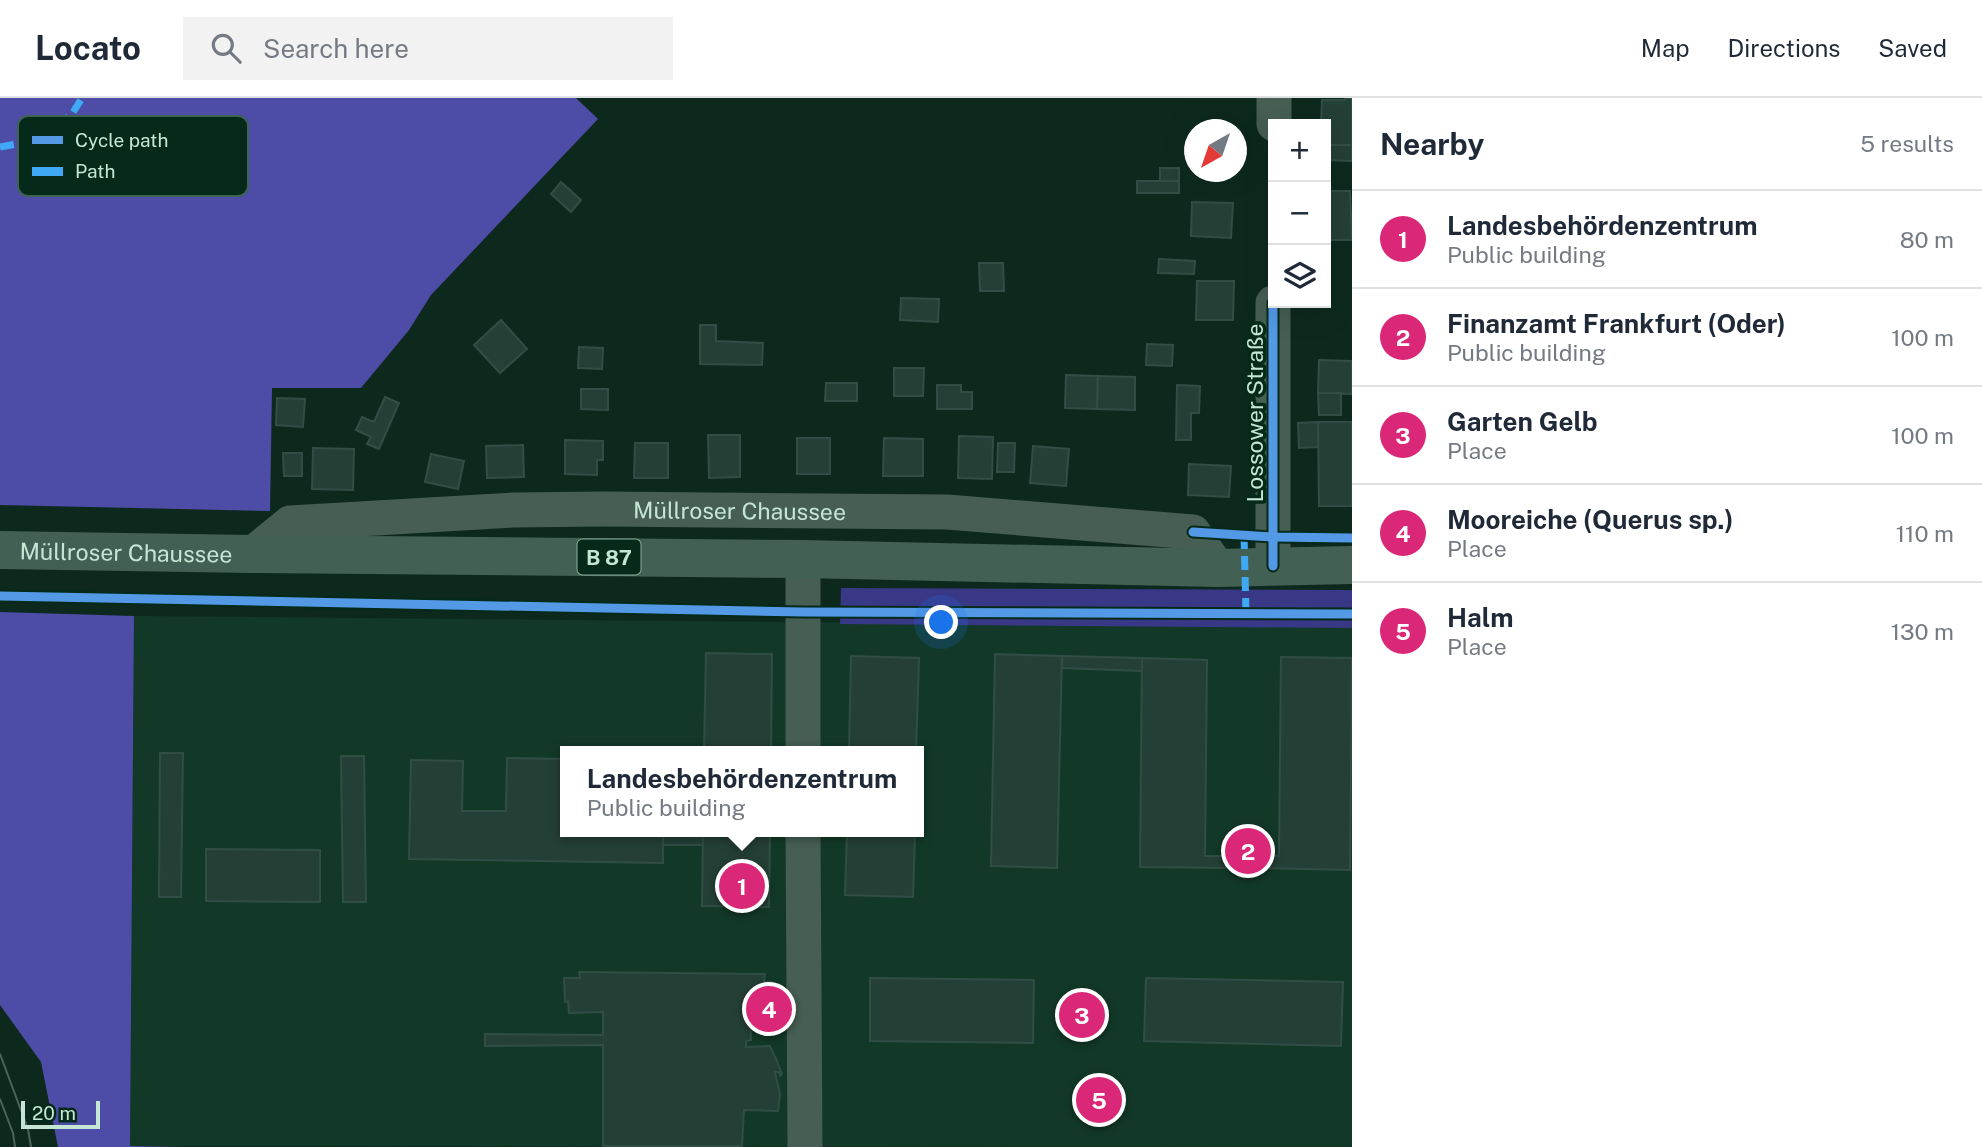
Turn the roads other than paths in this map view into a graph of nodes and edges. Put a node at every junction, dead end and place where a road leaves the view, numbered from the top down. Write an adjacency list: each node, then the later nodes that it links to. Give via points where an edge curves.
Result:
1 (1274, 98): 2 (street)
2 (1273, 119)
3 (1273, 308): 8 (street, Lossower Straße)
4 (0, 550): 5 (main road, Müllroser Chaussee / B 87)
5 (252, 554): 6 (main road, Müllroser Chaussee / B 87); 9 (street, Müllroser Chaussee, via 290,523 513,510 947,512 1193,532)
6 (803, 559): 9 (main road, Müllroser Chaussee / B 87); 10 (street)
7 (1352, 565): 8 (main road, Müllroser Chaussee / B 87)
8 (1273, 566): 9 (main road, Müllroser Chaussee / B 87)
9 (1218, 568)
10 (803, 746)
11 (803, 837): 12 (street)
12 (805, 1147)

